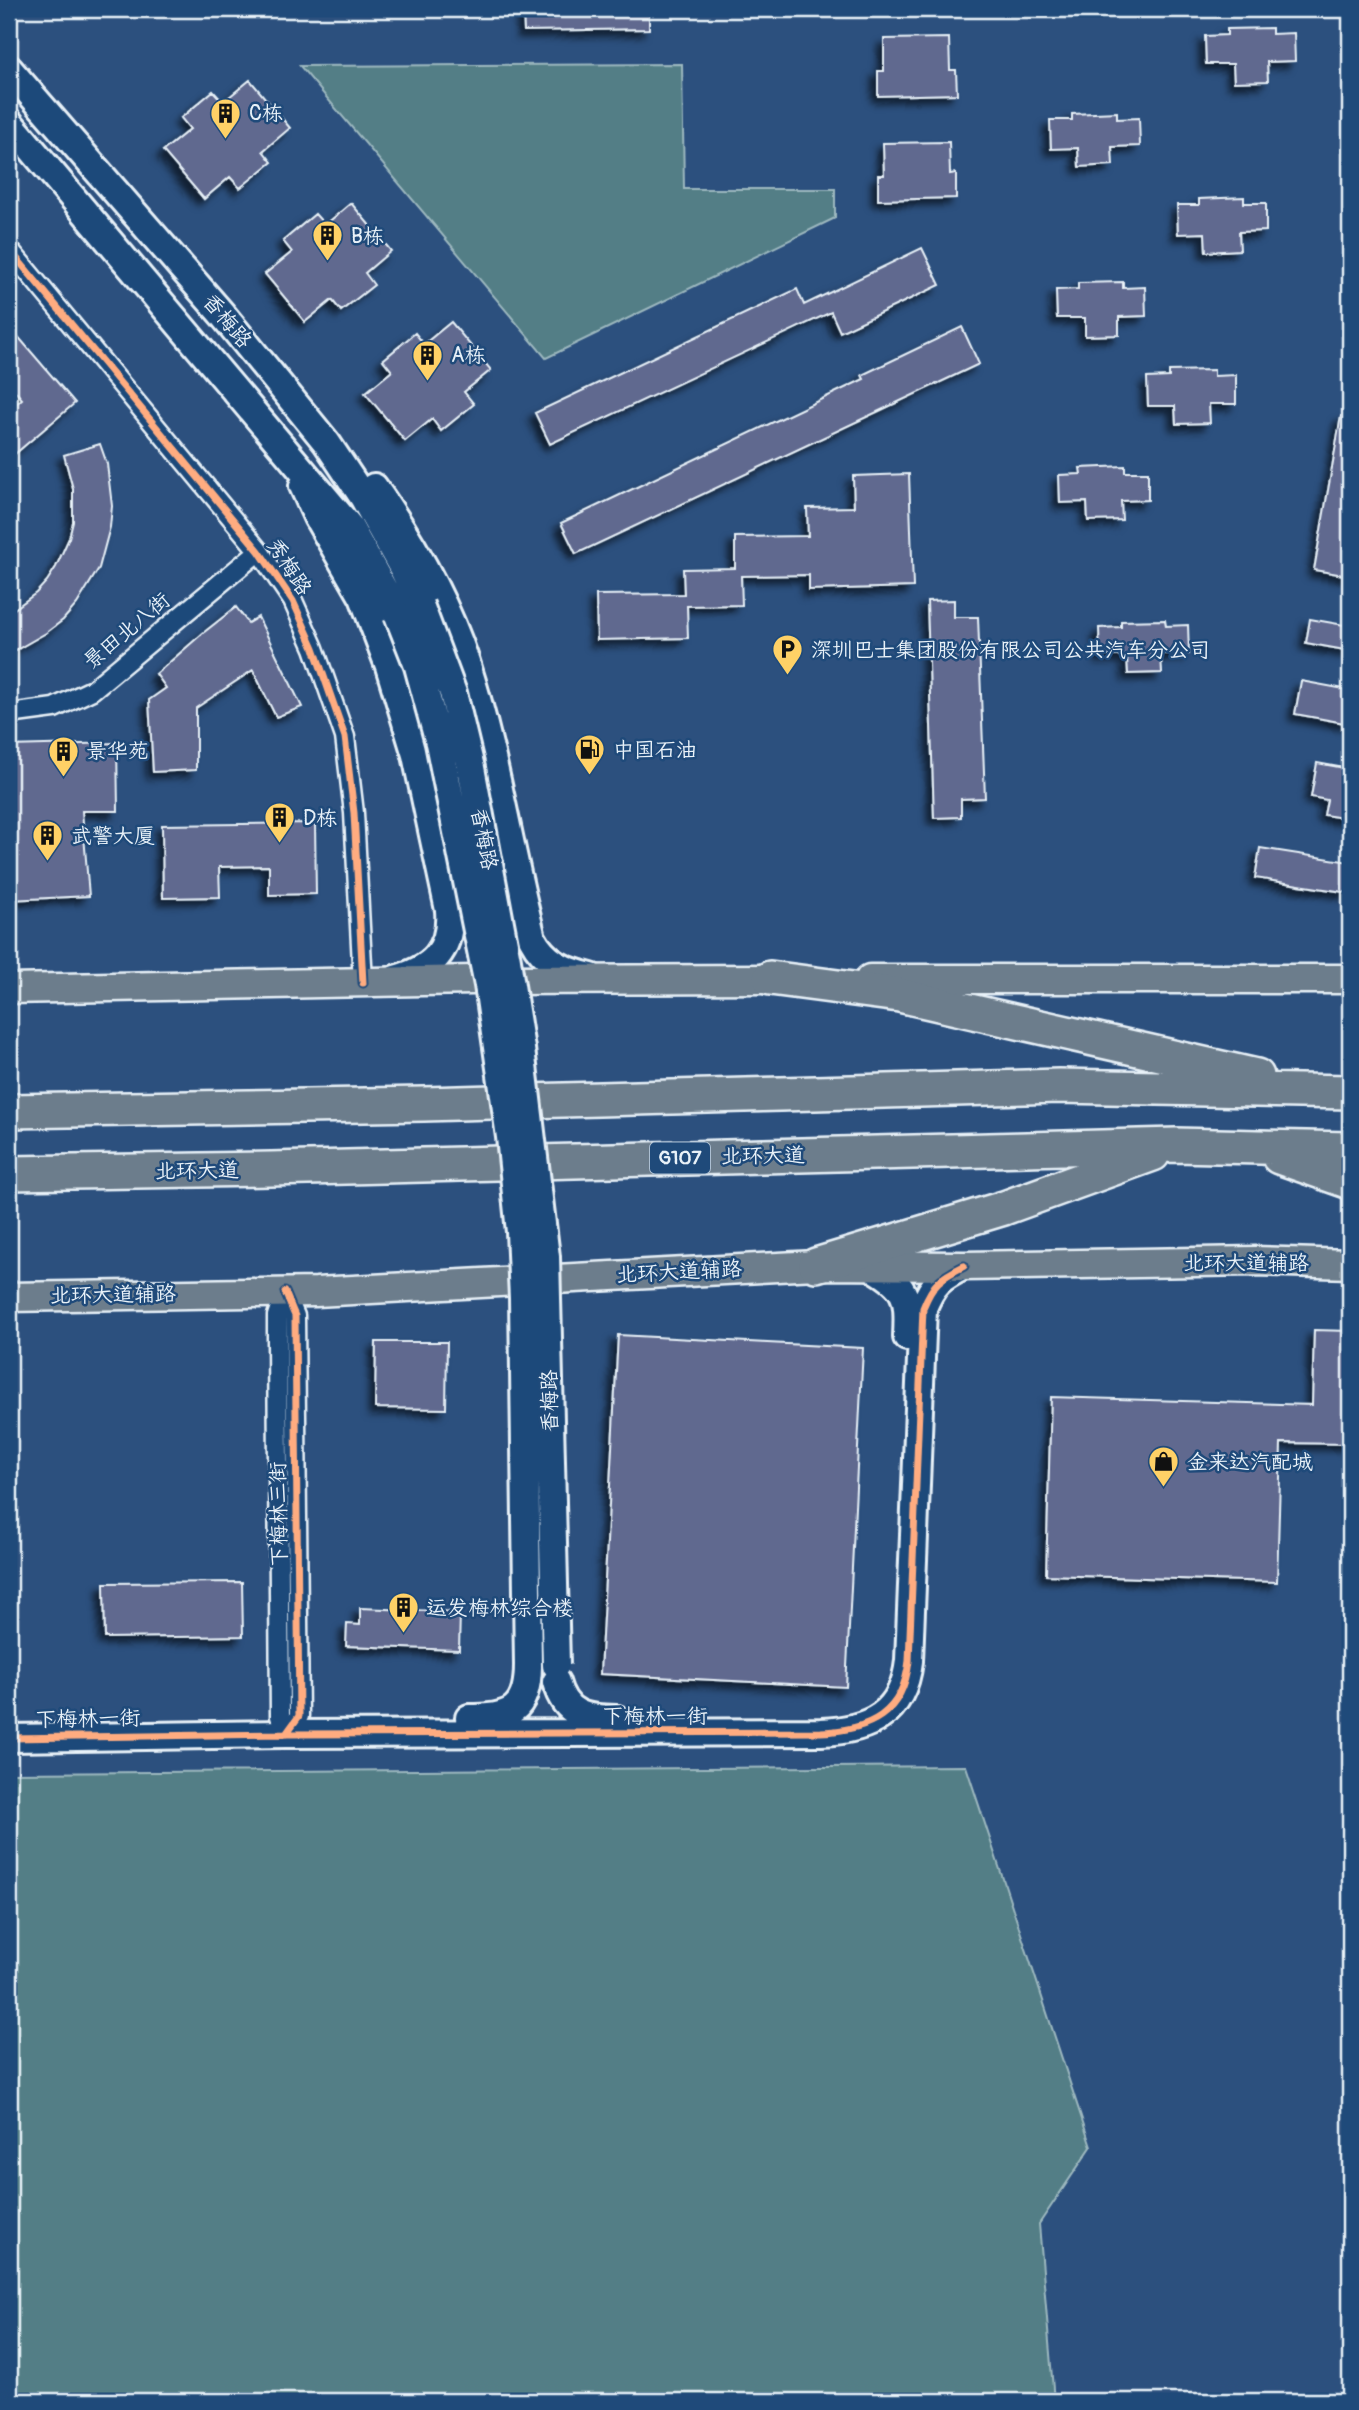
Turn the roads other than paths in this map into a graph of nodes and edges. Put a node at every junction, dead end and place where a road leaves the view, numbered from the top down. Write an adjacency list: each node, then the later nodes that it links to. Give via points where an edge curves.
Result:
1 (9, 69): 4 (main road, 香梅路, via 222,314)
2 (9, 122): 5 (main road, 香梅路)
3 (9, 249): 6 (street, 秀梅路)
4 (327, 443): 7 (main road, 香梅路, via 403,569); 9 (main road, via 374,487 436,589 466,663 482,719)
5 (295, 461): 7 (main road, 香梅路); 10 (main road, via 305,493 363,597 389,666 416,755)
6 (259, 551): 8 (street, 景田北八街, via 92,690 54,708); 14 (street, 秀梅路, via 298,613 345,737)
7 (409, 610): 32 (main road, 香梅路, bridge, via 453,693 471,768 521,1049 546,1257); 33 (main road, 香梅路, bridge, via 490,996 520,1232 528,1681 517,1707)
8 (9, 714)
9 (522, 892): 10 (main road, via 508,917 495,925 463,920); 13 (main road, via 532,938 547,960)
10 (449, 910): 14 (main road, via 449,931 437,958 412,974)
11 (770, 978): 12 (main road); 13 (main road); 17 (highway, via 899,995)
12 (1350, 979)
13 (603, 980): 14 (main road)
14 (373, 983): 15 (main road)
15 (9, 989)
16 (9, 1091): 18 (highway)
17 (1345, 1092): 18 (highway, via 1059,1086 424,1104)
18 (81, 1108): 19 (highway)
19 (9, 1111)
20 (1176, 1145): 21 (highway, 北环大道 / G107); 23 (highway, 北环大道 / G107); 26 (highway, via 1004,1208)
21 (1247, 1146): 22 (highway, 北环大道 / G107); 24 (highway)
22 (1350, 1149)
23 (9, 1173)
24 (1350, 1182)
25 (1350, 1264): 28 (main road, 北环大道辅路)
26 (816, 1265): 27 (main road, 北环大道辅路); 29 (main road, 北环大道辅路)
27 (869, 1265): 28 (main road, 北环大道辅路); 31 (main road, via 895,1282)
28 (964, 1266): 31 (main road, via 937,1281)
29 (285, 1292): 30 (main road, 北环大道辅路); 35 (street, 下梅林三街, via 295,1316)
30 (9, 1297)
31 (916, 1307): 32 (main road, 下梅林一街, via 897,1654 892,1676 879,1699 863,1711 831,1718 601,1719 569,1709 562,1701); 36 (main road, 下梅林一街, via 910,1651 904,1687 889,1709 875,1721 847,1731)
32 (556, 1674): 36 (main road, 香梅路, via 552,1703 540,1720)
33 (486, 1718): 35 (main road, 下梅林一街)
34 (9, 1720): 35 (main road, 下梅林一街)
35 (288, 1722): 36 (main road, 下梅林一街); 37 (main road, 下梅林一街)
36 (512, 1734)
37 (9, 1738)

